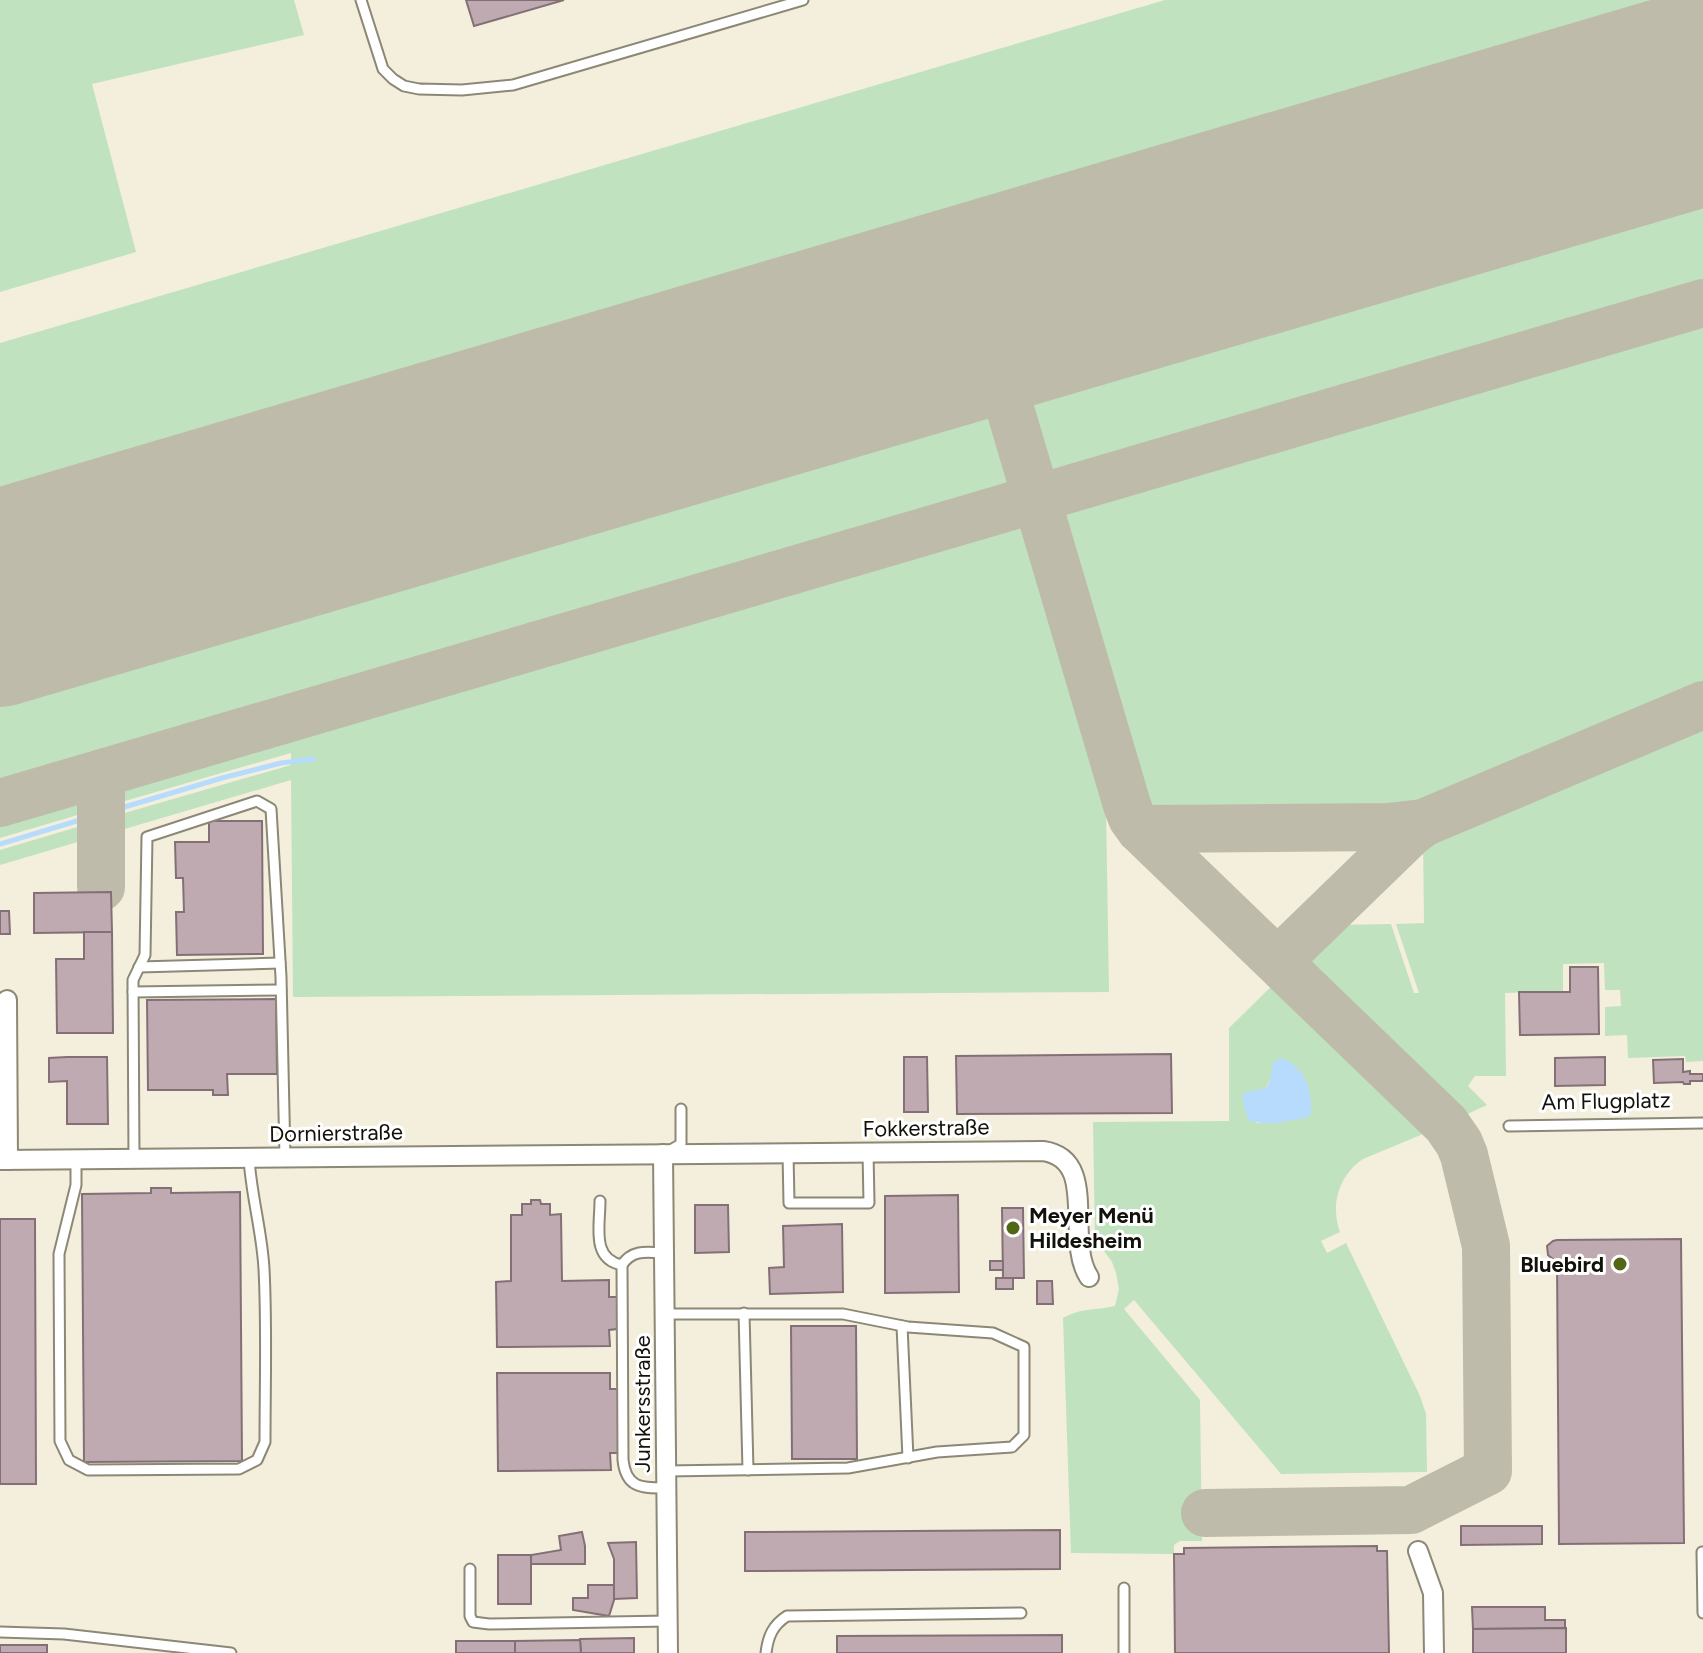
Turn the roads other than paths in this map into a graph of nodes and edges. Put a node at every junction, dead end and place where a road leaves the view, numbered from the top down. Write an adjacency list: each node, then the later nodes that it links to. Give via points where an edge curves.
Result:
1 (361, 0): 2 (lane, via 383,69 393,79 419,89 462,90 513,85)
2 (803, 0)
3 (280, 963): 4 (lane); 4 (lane, via 271,809 257,801 147,837 145,955); 5 (lane)
4 (139, 967): 6 (lane)
5 (281, 990): 6 (lane); 15 (lane)
6 (133, 992): 16 (lane)
7 (7, 1000): 17 (street, Dornierstraße)
8 (681, 1109): 13 (lane, via 681,1144)
9 (1703, 1123): 10 (lane, Am Flugplatz)
10 (1509, 1126)
11 (868, 1152): 12 (street, Fokkerstraße); 12 (lane, via 869,1203 789,1203); 22 (street, Fokkerstraße, via 1043,1151 1061,1157 1075,1178 1079,1253)
12 (788, 1153): 13 (street, Fokkerstraße)
13 (663, 1154): 15 (street, Dornierstraße); 20 (street, Junkersstraße)
14 (249, 1158): 15 (street, Dornierstraße); 16 (street, Dornierstraße); 18 (lane, via 264,1270 265,1442 257,1460 239,1469 88,1470 69,1460 60,1441 59,1254 76,1185)
15 (285, 1158)
16 (134, 1159): 18 (street, Dornierstraße)
17 (4, 1160): 18 (street, Dornierstraße)
18 (76, 1160)
19 (600, 1201): 21 (lane, via 600,1248 609,1261)
20 (664, 1253): 21 (lane, via 633,1253); 24 (street, Junkersstraße)
21 (622, 1265): 28 (lane, via 624,1469 644,1488)
22 (1089, 1277)
23 (744, 1313): 24 (lane); 25 (lane, via 843,1314); 27 (lane)
24 (665, 1314): 28 (street, Junkersstraße)
25 (902, 1326): 26 (lane); 26 (lane, via 993,1333 1024,1347 1024,1435 1012,1447)
26 (908, 1458): 27 (lane, via 848,1468)
27 (748, 1470): 28 (lane)
28 (666, 1479): 35 (street, Junkersstraße)
29 (1418, 1551): 41 (street, via 1433,1593)
30 (1702, 1552): 34 (lane)
31 (470, 1569): 35 (lane, via 473,1622)
32 (1124, 1588): 40 (lane)
33 (1021, 1613): 39 (lane, via 787,1616 775,1624)
34 (1703, 1613)
35 (668, 1621): 38 (street, Junkersstraße)
36 (0, 1632): 37 (lane)
37 (231, 1653)
38 (668, 1653)
39 (766, 1653)
40 (1124, 1653)
41 (1434, 1653)

